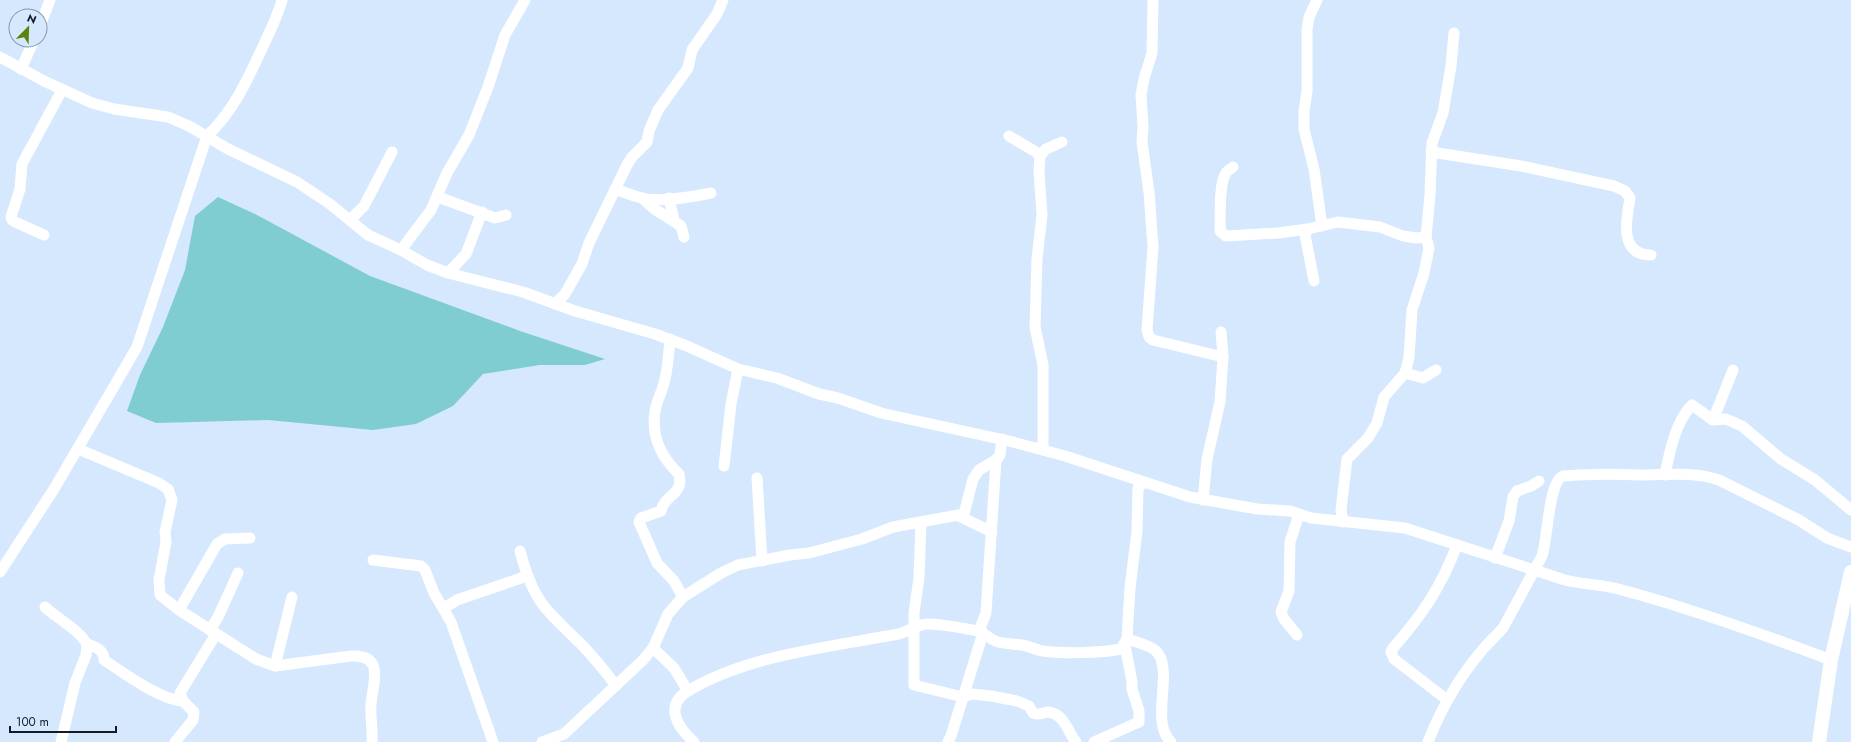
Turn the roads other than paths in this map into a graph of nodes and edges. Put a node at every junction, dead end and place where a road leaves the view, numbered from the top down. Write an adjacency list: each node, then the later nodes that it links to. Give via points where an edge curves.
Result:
1 (282, 0): 11 (street, via 252,70 234,104 221,123)
2 (525, 0): 20 (street, via 506,35 469,134 447,173)
3 (724, 0): 18 (street, via 692,50 688,68 658,110 647,142 632,157)
4 (1152, 0): 39 (street, via 1152,53 1141,95 1142,142 1153,247 1147,330 1149,338 1153,340)
5 (1317, 0): 27 (street, via 1309,17 1304,129 1315,176)
6 (1454, 33): 15 (street, via 1442,113)
7 (31, 48): 9 (street)
8 (0, 57): 9 (street)
9 (20, 69): 10 (street)
10 (62, 90): 11 (street, via 98,105 168,117); 29 (street, via 22,164 20,189 11,217 15,222)
11 (207, 136): 25 (street, via 228,149 297,182); 46 (street, via 137,347)
12 (1009, 136): 16 (street)
13 (1062, 142): 16 (street, via 1046,149)
14 (392, 152): 25 (street, via 364,206)
15 (1431, 152): 31 (street); 33 (street, via 1521,166 1614,186 1625,191 1630,198 1627,238 1634,251)
16 (1040, 156): 47 (street, via 1042,215 1037,259 1035,327 1043,365)
17 (1233, 167): 28 (street, via 1224,177 1220,231 1222,234 1226,236 1278,233)
18 (615, 189): 21 (street); 36 (street, via 589,243 582,264 565,294)
19 (711, 193): 22 (street)
20 (438, 197): 23 (street); 32 (street, via 432,210)
21 (642, 198): 22 (street); 26 (street, via 653,208)
22 (669, 198): 26 (street)
23 (482, 212): 24 (street, via 495,218); 34 (street, via 466,254)
24 (506, 215)
25 (350, 220): 32 (street, via 368,234)
26 (674, 220): 30 (street, via 681,226)
27 (1322, 226): 28 (street); 31 (street, via 1338,222 1354,223 1380,227 1403,236)
28 (1308, 229): 35 (street, via 1305,235)
29 (44, 235)
30 (684, 237)
31 (1426, 237): 43 (street, via 1429,248 1412,310 1409,358)
32 (401, 250): 34 (street, via 427,265)
33 (1651, 255)
34 (448, 273): 36 (street, via 523,292)
35 (1314, 281)
36 (555, 304): 38 (street)
37 (1221, 332): 39 (street)
38 (670, 339): 40 (street); 74 (street, via 665,377 655,412 656,428 658,446 667,463 679,474 680,486 661,510 646,515 639,522 657,563 674,580)
39 (1223, 357): 54 (street, via 1220,402 1207,459)
40 (738, 369): 45 (street, via 777,378 885,414); 49 (street)
41 (1436, 370): 43 (street, via 1423,378)
42 (1733, 370): 44 (street)
43 (1405, 373): 59 (street, via 1384,397 1377,424 1368,438 1347,459 1341,510)
44 (1713, 420): 50 (street, via 1692,405 1685,412 1668,458); 55 (street, via 1726,419 1742,426 1781,460 1815,480)
45 (1002, 439): 47 (street); 48 (street, via 1000,455)
46 (78, 449): 69 (street); 77 (street, via 168,489 172,500 165,532 166,542 159,580 160,595)
47 (1043, 450): 53 (street)
48 (996, 460): 57 (street, via 979,470 968,491 964,514); 60 (street)
49 (724, 466)
50 (1666, 475): 63 (street, via 1696,475 1719,480 1828,538); 68 (street, via 1618,473 1558,478 1550,504 1545,548)
51 (757, 478): 67 (street)
52 (1539, 481): 65 (street, via 1517,491 1513,497 1509,521)
53 (1144, 482): 54 (street); 82 (street, via 1138,488 1137,531)
54 (1203, 500): 56 (street)
55 (1851, 510)
56 (1300, 514): 59 (street, via 1310,518); 81 (street, via 1290,542 1289,591 1281,612)
57 (959, 516): 58 (street); 60 (street)
58 (921, 522): 67 (street, via 892,527 862,539 809,553 790,554); 78 (street)
59 (1343, 522): 62 (street, via 1398,527)
60 (992, 532): 80 (street, via 986,613)
61 (250, 538): 77 (street, via 225,539 217,544)
62 (1457, 545): 65 (street); 90 (street, via 1436,592 1417,621 1391,652 1394,659)
63 (1851, 547)
64 (520, 551): 72 (street)
65 (1495, 558): 68 (street)
66 (373, 560): 76 (street, via 421,566)
67 (762, 561): 74 (street, via 738,565)
68 (1534, 570): 85 (street, via 1580,584 1622,590 1727,622); 90 (street, via 1503,628 1485,647)
69 (0, 572)
70 (238, 572): 79 (street)
71 (1851, 572): 85 (main road)
72 (527, 576): 76 (street, via 457,600); 87 (street, via 542,604)
73 (292, 597): 86 (street)
74 (683, 597): 84 (street, via 668,614)
75 (45, 607): 83 (street, via 81,635)
76 (444, 608): 96 (street)
77 (178, 610): 79 (street)
78 (915, 629): 80 (street, via 928,624); 88 (street, via 759,662 717,676); 89 (street, via 914,685)
79 (213, 632): 86 (street, via 256,659); 91 (street, via 210,646 180,693)
80 (981, 632): 82 (street, via 998,642 1044,651 1109,652 1121,649); 89 (street)
81 (1297, 635)
82 (1126, 642): 101 (street, via 1139,722); 102 (street, via 1157,652 1163,672 1161,711 1164,731)
83 (87, 644): 91 (street, via 96,647 102,652 104,660 132,678 172,700); 93 (street)
84 (653, 648): 87 (street); 88 (street, via 674,668)
85 (1831, 660): 104 (main road)
86 (275, 666): 95 (street, via 351,656 363,655 368,658 373,666 375,680 371,706)
87 (616, 686): 92 (street)
88 (688, 691): 98 (street, via 678,699 674,711 679,726)
89 (963, 697): 99 (street); 100 (street, via 972,694 991,696 1024,703 1036,714 1057,714)
90 (1446, 699): 103 (street)
91 (183, 701): 94 (street, via 194,712 193,720)
92 (565, 738): 97 (street)
93 (61, 742)
94 (176, 742)
95 (372, 742)
96 (493, 742)
97 (542, 742)
98 (694, 742)
99 (948, 742)
100 (1076, 742)
101 (1094, 742)
102 (1171, 742)
103 (1428, 742)
104 (1820, 742)

